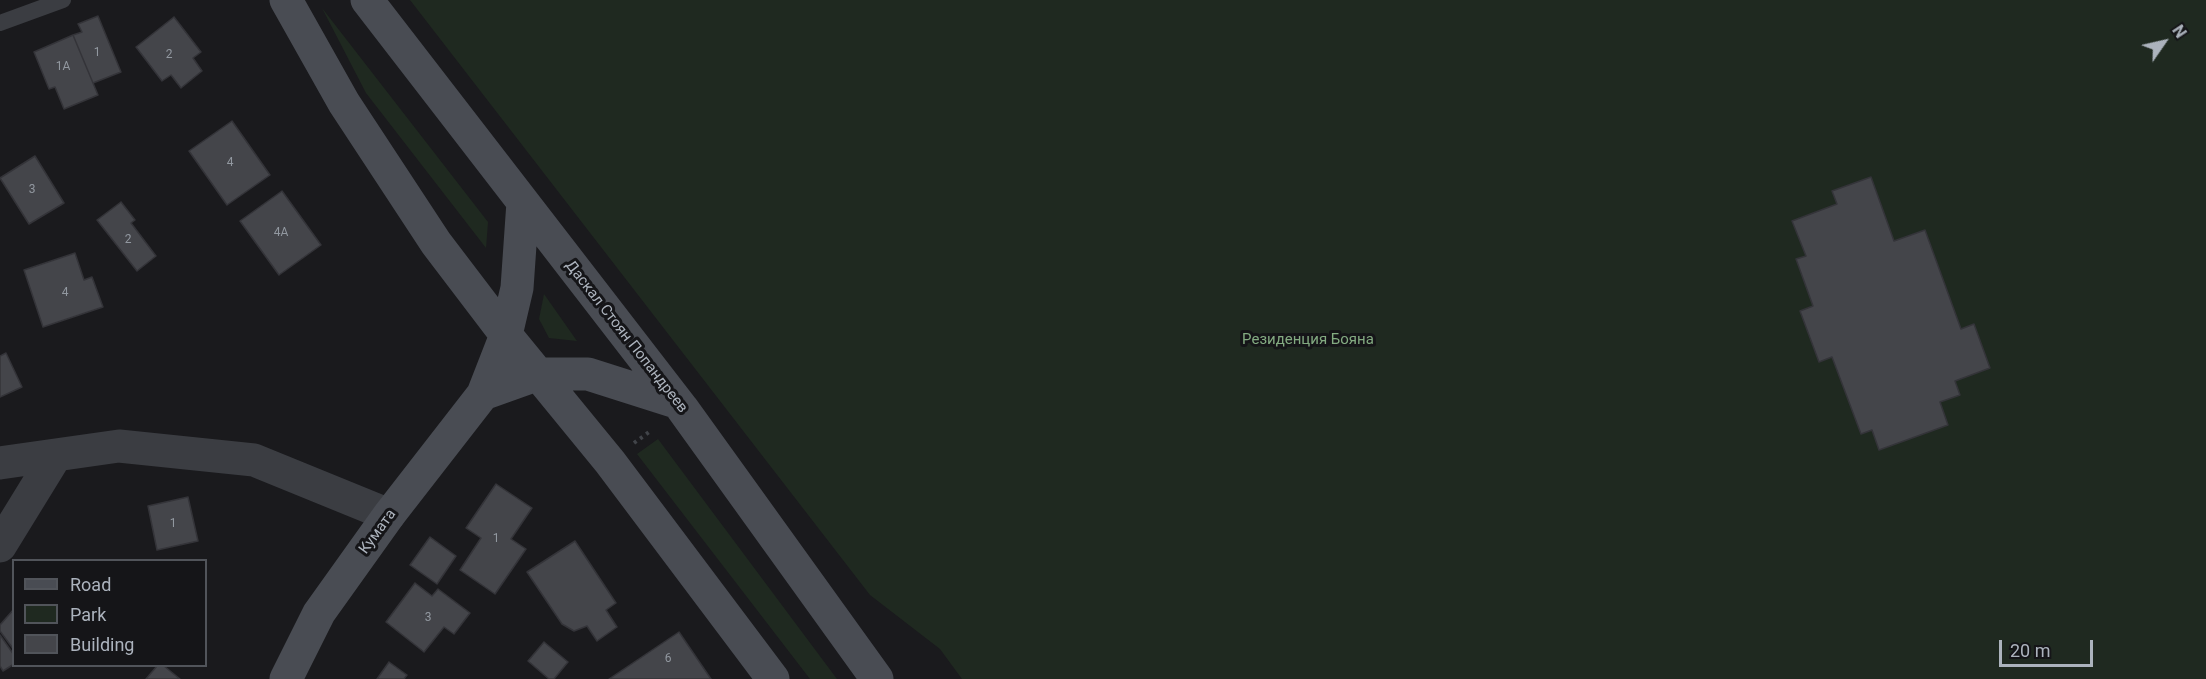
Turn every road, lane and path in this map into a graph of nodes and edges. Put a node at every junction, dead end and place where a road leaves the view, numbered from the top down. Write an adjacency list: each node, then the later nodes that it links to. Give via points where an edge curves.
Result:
1 (63, 0): 4 (lane)
2 (286, 0): 6 (main road, via 370,143 436,243)
3 (367, 0): 5 (main road, Даскал Стоян Попандреев)
4 (0, 23)
5 (523, 202): 6 (main road, Кумата, via 518,288); 9 (main road, Даскал Стоян Попандреев)
6 (506, 335): 7 (main road); 8 (main road, Кумата)
7 (539, 374): 8 (main road); 9 (main road, via 588,374); 17 (main road)
8 (483, 394): 14 (main road, Кумата)
9 (676, 402): 18 (main road, Даскал Стоян Попандреев)
10 (652, 430): 11 (path)
11 (631, 446)
12 (56, 455): 13 (street); 14 (street, via 119,446 254,460); 15 (street)
13 (0, 464)
14 (389, 515): 16 (main road, Кумата, via 319,613)
15 (0, 546)
16 (286, 679)
17 (773, 679)
18 (877, 679)

